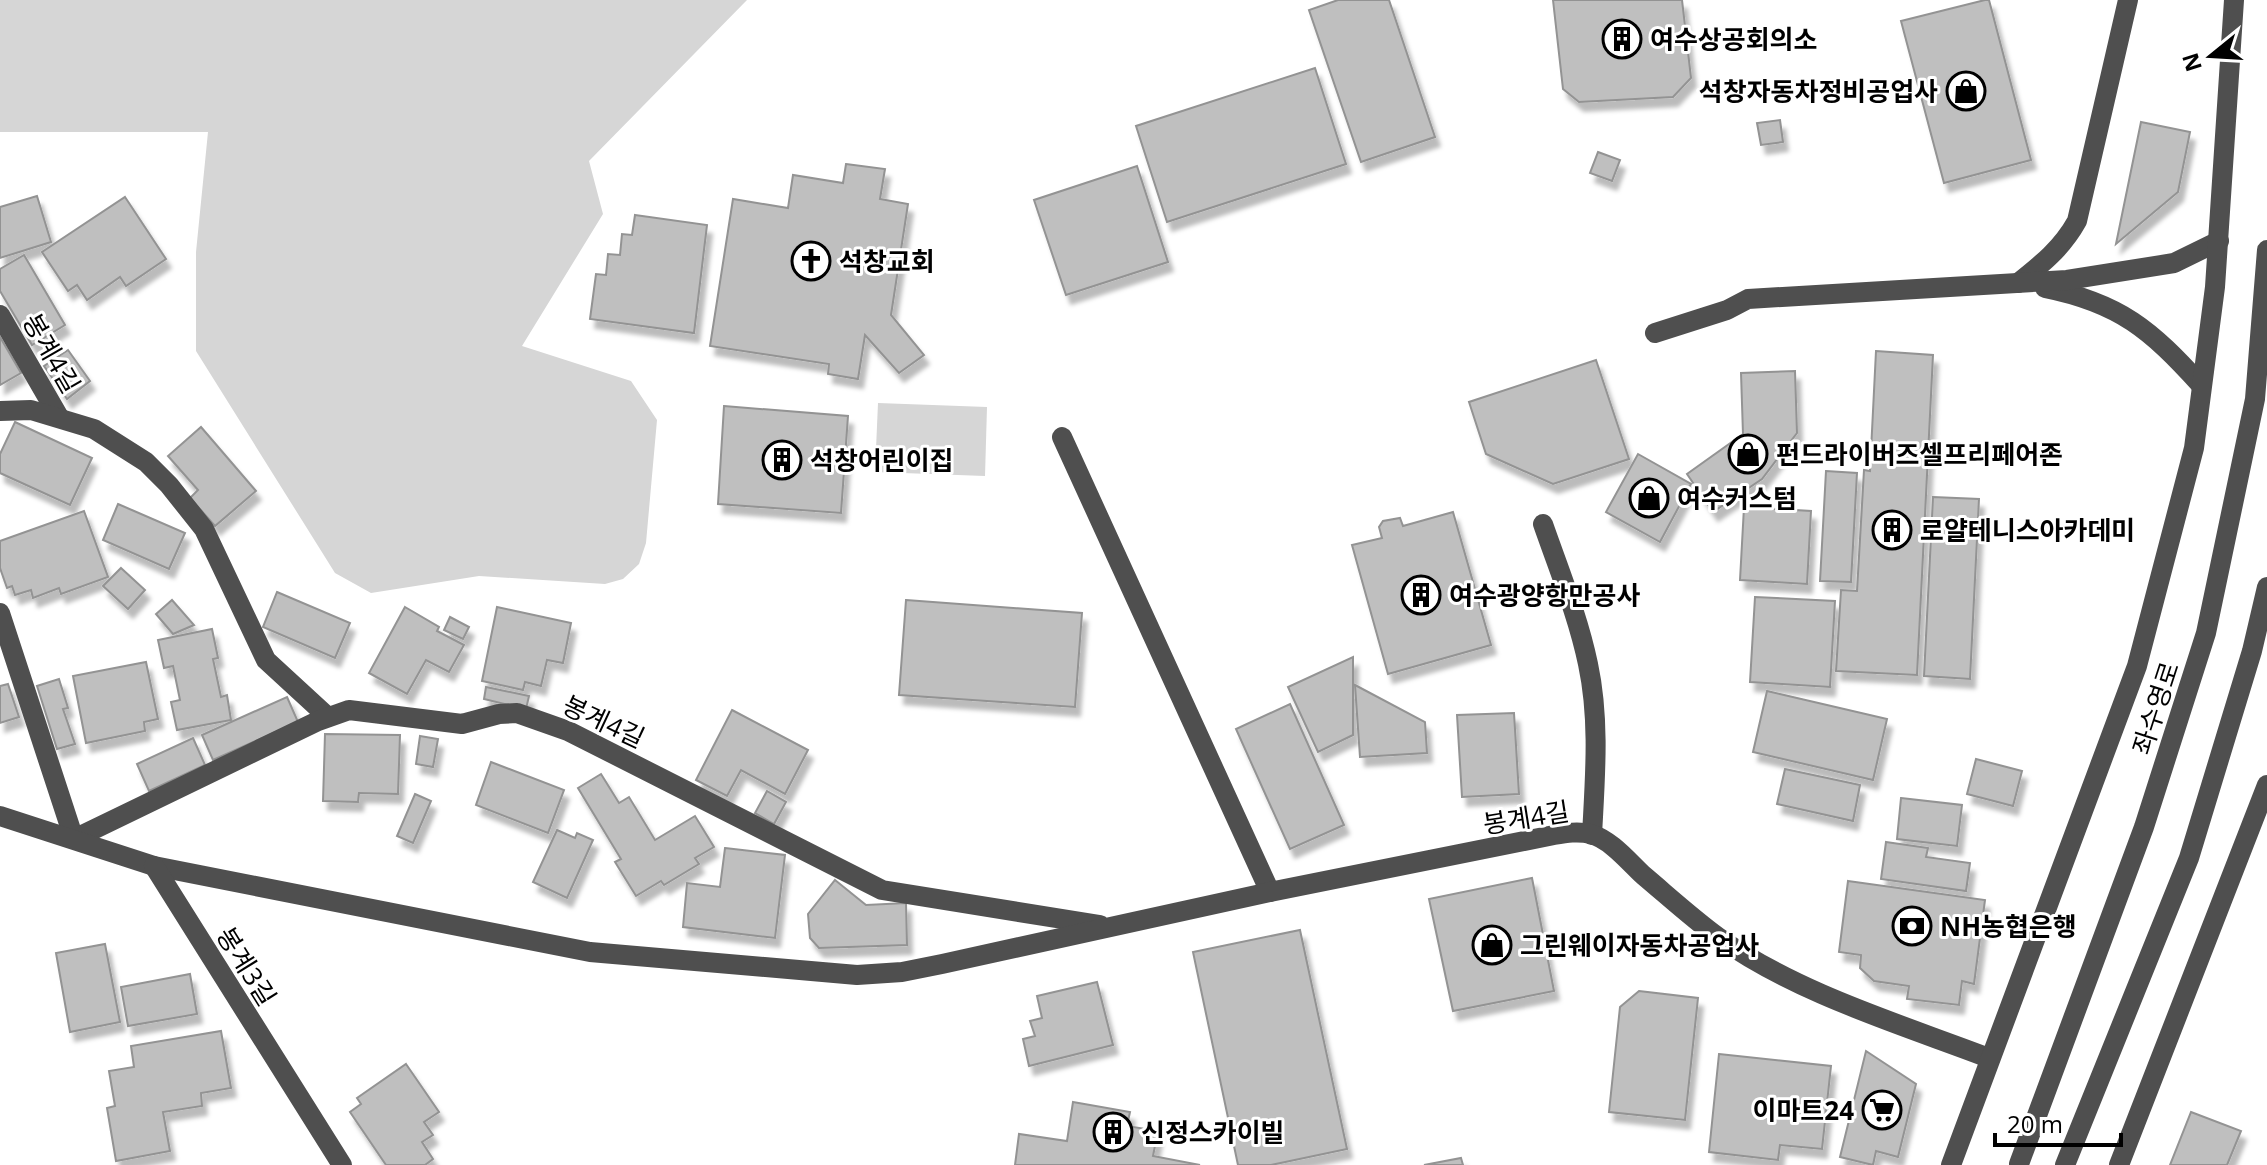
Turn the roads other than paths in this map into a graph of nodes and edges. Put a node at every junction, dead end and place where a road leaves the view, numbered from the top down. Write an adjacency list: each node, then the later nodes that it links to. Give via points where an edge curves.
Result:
1 (2128, 0): 5 (street, via 2077,221 2055,253)
2 (2234, 0): 3 (street, 좌수영로)
3 (2219, 241): 5 (street, via 2174,263 2147,269); 8 (street, 좌수영로)
4 (2267, 250): 24 (street, 좌수영로, via 2255,399 2206,633 2144,827)
5 (2018, 283): 7 (street, via 1748,299); 8 (street, via 2115,308 2171,351)
6 (0, 315): 10 (street, 봉계4길)
7 (1655, 333)
8 (2201, 385): 23 (street, 좌수영로, via 2194,448 2137,666)
9 (0, 411): 10 (street, via 31,410)
10 (59, 417): 15 (street, via 123,446 169,485 212,544 266,660)
11 (1062, 437): 21 (street)
12 (1543, 524): 18 (street, via 1589,665 1596,731)
13 (2267, 587): 27 (street, via 2189,858)
14 (0, 613): 19 (street)
15 (328, 717): 19 (street, 봉계4길); 22 (street, 봉계4길, via 349,710 462,724 523,714 568,731 882,890)
16 (2267, 785): 28 (street)
17 (0, 816): 19 (street)
18 (1592, 835): 21 (street, 봉계4길, via 1554,835); 23 (street, 봉계4길, via 1720,938 1774,970)
19 (74, 839): 20 (street)
20 (154, 866): 22 (street, 봉계4길, via 590,952 844,974 902,972); 25 (street, 봉계3길)
21 (1270, 892): 22 (street, 봉계4길)
22 (1112, 927)
23 (1989, 1058): 26 (street, 좌수영로)
24 (2019, 1164)
25 (342, 1165)
26 (1951, 1165)
27 (2065, 1165)
28 (2119, 1165)

